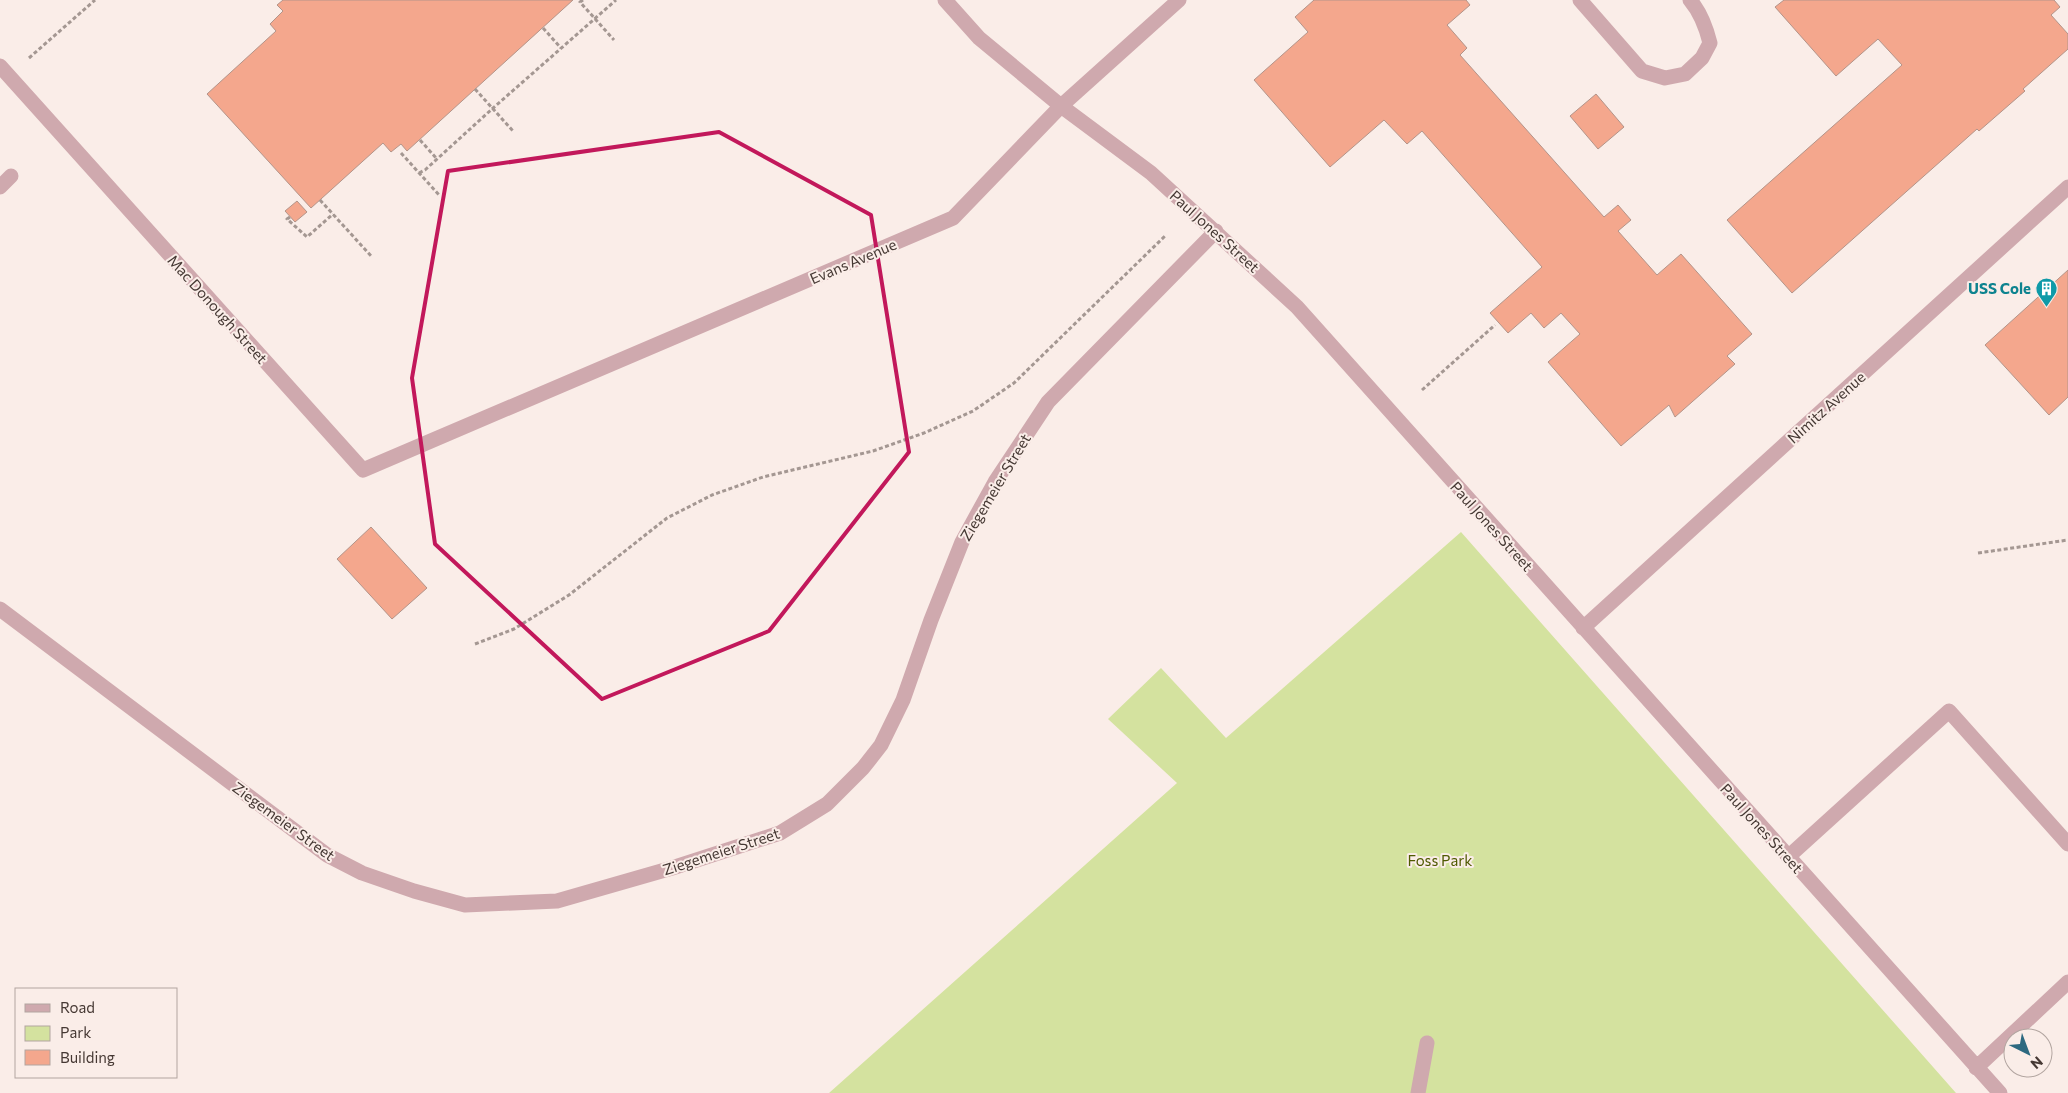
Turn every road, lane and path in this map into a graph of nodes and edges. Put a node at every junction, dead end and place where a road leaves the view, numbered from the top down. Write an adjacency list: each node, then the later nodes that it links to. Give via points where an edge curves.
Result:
1 (95, 0): 11 (path)
2 (616, 0): 10 (path, bridge)
3 (944, 0): 14 (street, Paul Jones Street, via 979,38)
4 (1179, 0): 14 (street, Evans Avenue)
5 (1580, 0): 6 (street, via 1642,71 1664,78 1685,74 1702,58 1710,43 1705,24)
6 (1690, 0)
7 (580, 1): 9 (path)
8 (543, 28): 10 (path)
9 (614, 40)
10 (560, 48): 18 (path, bridge)
11 (29, 58)
12 (0, 66): 30 (street, Mac Donough Street, via 363,470)
13 (475, 89): 15 (path)
14 (1061, 106): 25 (street, Paul Jones Street, via 1151,173); 30 (street, Evans Avenue, via 953,218)
15 (513, 131)
16 (420, 140): 18 (path)
17 (401, 153): 19 (path)
18 (437, 159): 19 (path)
19 (419, 173): 21 (path)
20 (2068, 186): 34 (street, Nimitz Avenue)
21 (440, 196)
22 (320, 200): 23 (path)
23 (332, 214): 24 (path, via 307,237 287,219); 27 (path)
24 (290, 217)
25 (1216, 231): 33 (street, Ziegemeier Street, via 1048,402 995,482 962,542 903,700 881,745 863,768 826,804 780,833 672,868 557,901 465,905 362,874 327,855); 34 (street, Paul Jones Street, via 1297,307)
26 (1165, 236): 35 (path, via 1014,382 973,411 873,451 763,478 712,495 667,518 569,595 514,629)
27 (372, 257)
28 (1495, 325): 29 (path)
29 (1422, 390)
30 (464, 426)
31 (2068, 540): 32 (path)
32 (1978, 553)
33 (0, 609)
34 (1583, 628): 37 (street, Paul Jones Street)
35 (475, 644)
36 (2068, 844): 37 (street, via 1949,711)
37 (1788, 857): 40 (street, Paul Jones Street)
38 (2068, 982): 40 (street)
39 (1427, 1044): 41 (street)
40 (1976, 1068): 42 (street, Paul Jones Street)
41 (1418, 1093)
42 (2000, 1093)

